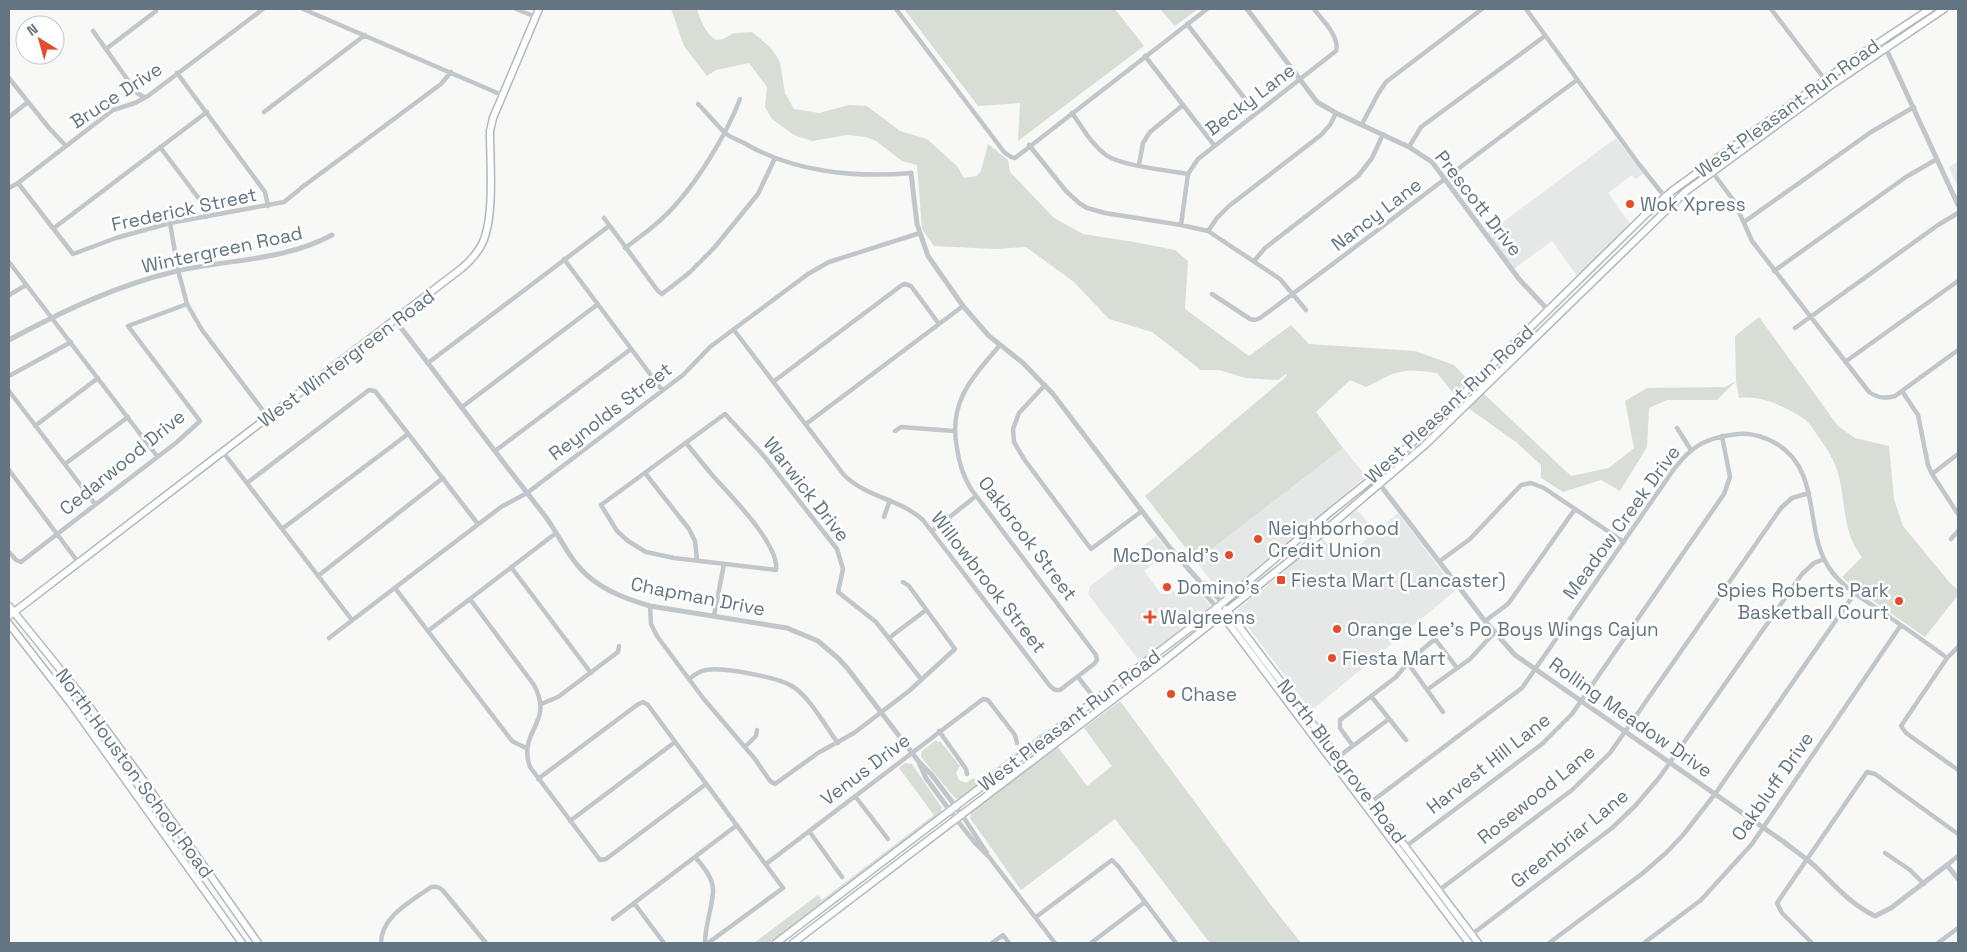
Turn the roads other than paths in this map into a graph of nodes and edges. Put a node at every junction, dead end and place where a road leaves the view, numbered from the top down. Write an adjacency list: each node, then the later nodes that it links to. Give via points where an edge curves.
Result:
1 (262, 9): 26 (street, Bruce Drive)
2 (303, 9): 19 (street)
3 (516, 9): 16 (street)
4 (539, 9): 16 (main road, West Wintergreen Road)
5 (896, 9): 48 (street, via 1004,152 1015,158)
6 (1207, 9): 17 (street)
7 (1246, 9): 28 (street, Prescott Drive)
8 (1314, 9): 28 (street, Becky Lane, via 1335,38 1337,47 1334,54)
9 (1482, 9): 45 (street, via 1386,82)
10 (1526, 9): 20 (street)
11 (1771, 9): 30 (street)
12 (1930, 9): 21 (main road, West Pleasant Run Road)
13 (1944, 9): 15 (main road, West Pleasant Run Road)
14 (156, 11): 23 (street)
15 (1937, 11): 22 (main road, West Pleasant Run Road)
16 (536, 17): 32 (main road, West Wintergreen Road)
17 (1187, 24): 24 (street); 42 (street)
18 (93, 31): 23 (street)
19 (366, 36): 25 (street); 40 (street)
20 (1545, 36): 29 (street); 52 (street, via 1421,127)
21 (1882, 40): 22 (street); 30 (main road, West Pleasant Run Road)
22 (1887, 47): 31 (main road, West Pleasant Run Road); 38 (street)
23 (106, 49): 33 (street, via 138,93)
24 (1145, 56): 37 (street); 41 (street)
25 (451, 72): 32 (street); 66 (street, Frederick Street, via 441,84 284,202)
26 (177, 73): 33 (street, Bruce Drive); 39 (street)
27 (9, 78): 35 (street)
28 (1300, 79): 42 (street, Becky Lane); 43 (street, Prescott Drive, via 1317,102)
29 (1577, 80): 60 (street, Nancy Lane); 63 (street)
30 (1824, 80): 31 (street); 56 (main road, West Pleasant Run Road)
31 (1830, 86): 57 (main road, West Pleasant Run Road)
32 (502, 95): 99 (main road, West Wintergreen Road, via 490,132 489,220 481,246 474,258)
33 (144, 96): 50 (street, Bruce Drive, via 135,103 113,110)
34 (740, 99): 46 (street)
35 (28, 102): 44 (street); 50 (street)
36 (698, 104): 46 (street)
37 (1183, 105): 49 (street); 55 (street, via 1150,132 1143,143)
38 (1914, 107): 54 (street); 70 (street, via 1876,128)
39 (207, 112): 51 (street); 66 (street, via 265,192)
40 (264, 112)
41 (1072, 113): 48 (street); 55 (street, via 1105,154)
42 (1256, 113): 49 (street, Becky Lane)
43 (1336, 113): 45 (street, Prescott Drive); 75 (street, via 1321,135 1229,206)
44 (9, 117)
45 (1362, 124): 47 (street, Prescott Drive)
46 (724, 132): 53 (street); 78 (street, via 680,201)
47 (1383, 134): 52 (street, Prescott Drive); 82 (street, via 1372,158 1358,176 1265,248)
48 (1029, 145): 72 (street, via 1071,196 1087,208)
49 (1214, 145): 59 (street, Becky Lane, via 1198,159)
50 (66, 146): 61 (street, Bruce Drive)
51 (160, 147): 68 (street, via 203,204); 74 (street)
52 (1409, 147): 60 (street, Prescott Drive, via 1432,162)
53 (775, 158): 58 (street, via 814,169 871,175); 78 (street, via 758,194 714,248 662,294)
54 (1937, 159): 65 (street); 85 (street, via 1906,177)
55 (1140, 165): 59 (street)
56 (1707, 165): 57 (street); 63 (main road, West Pleasant Run Road)
57 (1712, 172): 64 (main road, West Pleasant Run Road); 70 (street)
58 (911, 173): 76 (street)
59 (1188, 174): 72 (street)
60 (1446, 180): 88 (street, Nancy Lane); 95 (street, Prescott Drive, via 1519,279)
61 (18, 183): 62 (street, Bruce Drive); 74 (street, Frederick Street)
62 (9, 188)
63 (1666, 197): 64 (main road); 79 (main road, West Pleasant Run Road)
64 (1672, 203): 80 (main road, West Pleasant Run Road)
65 (1958, 205)
66 (268, 206): 68 (street, Frederick Street)
67 (1958, 213): 97 (street)
68 (206, 217): 71 (street, Frederick Street)
69 (604, 218): 73 (street)
70 (1744, 222): 85 (street, via 1752,241)
71 (170, 223): 74 (street, Frederick Street, via 73,254); 84 (street)
72 (1181, 225): 75 (street)
73 (609, 226): 78 (street); 81 (street)
74 (54, 228)
75 (1208, 231): 82 (street)
76 (920, 233): 93 (street, North Bluegrove Road, via 928,256); 102 (street, Reynolds Street, via 820,266)
77 (332, 235): 84 (street, Wintergreen Road, via 293,252)
78 (625, 248)
79 (1608, 251): 80 (main road); 95 (main road, West Pleasant Run Road)
80 (1616, 258): 96 (main road, West Pleasant Run Road)
81 (564, 259): 92 (street); 109 (street)
82 (1254, 261): 88 (street, via 1280,279)
83 (9, 262): 87 (street)
84 (178, 270): 91 (street); 98 (street, Wintergreen Road, via 124,285)
85 (1774, 271): 97 (street)
86 (1958, 281): 108 (street)
87 (26, 285): 90 (street); 98 (street)
88 (1293, 293): 89 (street, Nancy Lane, via 1255,320); 94 (street)
89 (1212, 294)
90 (9, 295)
91 (187, 304): 121 (street, via 202,330); 134 (street, Cedarwood Drive, via 128,326 200,421)
92 (598, 304): 106 (street); 119 (street)
93 (963, 306): 100 (street); 105 (street, North Bluegrove Road)
94 (1306, 310)
95 (1548, 310): 96 (main road); 110 (main road, West Pleasant Run Road)
96 (1556, 317): 111 (main road, West Pleasant Run Road)
97 (1810, 317): 101 (street); 108 (street)
98 (52, 318): 103 (street, Wintergreen Road); 104 (street)
99 (395, 320): 109 (street, Chapman Drive); 121 (main road, West Wintergreen Road)
100 (939, 324): 114 (street, via 911,286 902,285); 122 (street)
101 (1795, 328)
102 (734, 330): 114 (street, Willowbrook Street); 116 (street, Reynolds Street)
103 (9, 340)
104 (71, 342): 112 (street); 113 (street)
105 (1000, 345): 115 (street, North Bluegrove Road); 125 (street, Oakbrook Street, via 967,388)
106 (631, 349): 116 (street); 131 (street)
107 (1958, 350): 118 (street)
108 (1845, 362): 118 (street, via 1869,392 1888,398)
109 (428, 363): 119 (street, Chapman Drive)
110 (1494, 363): 111 (main road); 139 (main road, West Pleasant Run Road)
111 (1501, 370): 142 (main road, West Pleasant Run Road)
112 (9, 376)
113 (98, 378): 120 (street); 123 (street)
114 (773, 382): 122 (street, Willowbrook Street)
115 (1045, 385): 149 (street, North Bluegrove Road); 149 (street, via 1019,413 1013,429 1014,442 1091,549)
116 (662, 390): 143 (street, Reynolds Street)
117 (9, 391): 123 (street)
118 (1902, 391): 138 (street, via 1918,415)
119 (462, 407): 131 (street, Chapman Drive)
120 (128, 417): 134 (street); 135 (street)
121 (268, 417): 132 (main road, West Wintergreen Road)
122 (806, 424): 146 (street, Willowbrook Street, via 851,482)
123 (35, 426): 135 (street)
124 (1676, 428): 130 (street)
125 (954, 430): 126 (street, via 901,427); 145 (street, Oakbrook Street, via 962,469)
126 (895, 431)
127 (408, 434): 140 (street); 141 (street, via 375,391 370,390); 153 (street)
128 (1722, 436): 130 (street, Meadow Creek Drive); 144 (street, Meadow Creek Drive, via 1749,434 1780,446 1799,465); 205 (street, Harvest Hill Lane, via 1730,477 1724,494)
129 (686, 443): 137 (street); 167 (street, via 764,536 777,566 776,570); 188 (street, Warwick Drive, via 725,414 769,462 837,549 843,569 838,592 869,615)
130 (1691, 450): 159 (street, Meadow Creek Drive, via 1674,469)
131 (495, 451): 143 (street, Chapman Drive)
132 (222, 452): 141 (street); 165 (main road, West Wintergreen Road)
133 (1958, 454): 138 (street)
134 (157, 456): 147 (street, Cedarwood Drive)
135 (64, 464): 147 (street)
136 (9, 470): 157 (street)
137 (645, 472): 163 (street, via 689,529 695,541); 163 (street, via 601,505 617,530 646,552)
138 (1932, 474): 150 (street)
139 (1374, 477): 142 (street, Rolling Meadow Drive); 161 (main road, West Pleasant Run Road)
140 (443, 478): 152 (street); 169 (street)
141 (246, 483): 153 (street)
142 (1382, 484): 164 (street, Rolling Meadow Drive); 166 (main road, West Pleasant Run Road)
143 (527, 493): 152 (street, Reynolds Street, via 500,507); 156 (street, Chapman Drive)
144 (1809, 494): 162 (street, Meadow Creek Drive); 215 (street, Rosewood Lane, via 1792,498 1781,508)
145 (976, 496): 154 (street); 199 (street, Oakbrook Street, via 1094,651 1096,662)
146 (890, 500): 151 (street); 154 (street, Willowbrook Street, via 916,514)
147 (95, 504): 157 (street, Cedarwood Drive)
148 (1575, 509): 159 (street); 164 (street, via 1536,484 1521,486 1470,539); 182 (street, via 1508,604)
149 (1142, 511): 176 (street, North Bluegrove Road, via 1202,583 1202,589)
150 (1958, 514)
151 (884, 518)
152 (478, 524): 171 (street, Reynolds Street)
153 (282, 529): 169 (street)
154 (932, 531): 199 (street, Willowbrook Street, via 1050,686 1060,690)
155 (1958, 531): 158 (street)
156 (556, 533): 168 (street); 175 (street, Chapman Drive, via 588,576 620,597)
157 (57, 534): 160 (street, Cedarwood Drive, via 21,562); 165 (street)
158 (1951, 539)
159 (1624, 542): 196 (street, Meadow Creek Drive)
160 (9, 552)
161 (1280, 553): 166 (main road); 176 (main road, West Pleasant Run Road)
162 (1824, 559): 172 (street, Meadow Creek Drive, via 1835,577); 227 (street, Greenbriar Lane, via 1802,574)
163 (697, 560): 167 (street)
164 (1440, 561): 182 (street, Rolling Meadow Drive)
165 (78, 562): 179 (main road, West Wintergreen Road)
166 (1288, 562): 178 (main road, West Pleasant Run Road)
167 (724, 564): 180 (street)
168 (511, 567): 173 (street); 197 (street)
169 (318, 576): 181 (street)
170 (902, 582): 177 (street, via 909,586)
171 (395, 588): 181 (street, Reynolds Street); 185 (street)
172 (1855, 593): 184 (street, Meadow Creek Drive); 232 (street)
173 (470, 599): 185 (street); 206 (street, via 534,684)
174 (9, 606): 179 (main road, North Houston School Road)
175 (650, 606): 180 (street, Chapman Drive); 200 (street, via 654,632)
176 (1219, 606): 178 (main road, North Bluegrove Road); 191 (main road, West Pleasant Run Road)
177 (926, 610): 188 (street); 201 (street, via 955,649)
178 (1226, 613): 193 (main road, West Pleasant Run Road); 198 (main road, North Bluegrove Road)
179 (11, 614): 208 (main road, North Houston School Road)
180 (714, 616): 209 (street, Chapman Drive, via 787,628 811,638 839,658)
181 (352, 620): 187 (street, Reynolds Street)
182 (1485, 621): 186 (street, Rolling Meadow Drive)
183 (9, 624): 211 (main road, North Houston School Road)
184 (1901, 625): 192 (street, Meadow Creek Drive); 240 (street, Oakbluff Drive)
185 (428, 630): 224 (street, via 512,741)
186 (1495, 632): 195 (street); 196 (street, Rolling Meadow Drive, via 1515,655)
187 (329, 638)
188 (889, 638): 201 (street, Warwick Drive)
189 (619, 646): 197 (street, via 618,652)
190 (1958, 648): 192 (street)
191 (1159, 652): 193 (main road); 204 (main road, West Pleasant Run Road)
192 (1947, 658): 228 (street, via 1901,726)
193 (1165, 660): 207 (main road, West Pleasant Run Road)
194 (1408, 662): 195 (street, via 1435,639); 202 (street); 203 (street, via 1396,677)
195 (1457, 668): 202 (street)
196 (1536, 669): 205 (street, Rolling Meadow Drive); 234 (street, Meadow Creek Drive, via 1522,688)
197 (591, 672): 206 (street, via 558,697)
198 (1274, 676): 226 (main road, North Bluegrove Road); 234 (main road, North Bluegrove Road)
199 (1078, 677): 204 (street)
200 (689, 679): 221 (street, via 706,670 721,670 767,677 791,686); 223 (street)
201 (921, 679): 209 (street)
202 (1428, 689): 210 (street)
203 (1371, 696): 212 (street); 222 (street, via 1339,722)
204 (1096, 699): 207 (street); 216 (main road, West Pleasant Run Road)
205 (1580, 700): 215 (street, Rolling Meadow Drive); 245 (street, Harvest Hill Lane, via 1565,722 1542,744)
206 (541, 704): 224 (street, via 541,716)
207 (1102, 708): 220 (main road, West Pleasant Run Road)
208 (92, 710): 211 (main road); 237 (main road, North Houston School Road)
209 (880, 712): 221 (street); 225 (street, Chapman Drive)
210 (1443, 712)
211 (82, 718): 241 (main road, North Houston School Road)
212 (1389, 719): 217 (street); 222 (street)
213 (757, 730): 223 (street, via 756,736)
214 (939, 731): 219 (street, Venus Drive, via 983,699 994,707); 225 (street, Venus Drive); 229 (street, via 966,769)
215 (1625, 731): 227 (street, Rolling Meadow Drive); 257 (street, Rosewood Lane, via 1610,753 1578,785)
216 (1052, 733): 220 (main road); 235 (main road, West Pleasant Run Road)
217 (1406, 740)
218 (675, 742): 230 (street, via 643,702); 231 (street); 238 (street)
219 (1017, 742)
220 (1058, 742): 236 (main road, West Pleasant Run Road)
221 (838, 743): 223 (street, via 818,753 775,784)
222 (1353, 746): 226 (street)
223 (745, 747)
224 (526, 748): 230 (street, via 530,767)
225 (912, 753): 233 (street, Venus Drive); 235 (street, Chapman Drive, via 926,778)
226 (1338, 757): 234 (main road, North Bluegrove Road)
227 (1670, 763): 232 (street, Rolling Meadow Drive); 263 (street, Greenbriar Lane, via 1652,787 1612,828)
228 (1958, 770)
229 (966, 774)
230 (538, 779): 238 (street)
231 (706, 784): 238 (street, via 606,859 600,860); 239 (street)
232 (1715, 794): 240 (street, Rolling Meadow Drive); 278 (street, via 1689,828 1658,860)
233 (855, 796): 242 (street, Venus Drive); 244 (street)
234 (1369, 804): 245 (main road, North Bluegrove Road)
235 (953, 809): 236 (street, Chapman Drive); 247 (main road, West Pleasant Run Road)
236 (959, 817): 252 (main road, West Pleasant Run Road); 260 (street, Chapman Drive, via 975,843)
237 (171, 820): 241 (main road); 264 (main road, North Houston School Road)
238 (570, 821)
239 (737, 825): 249 (street); 251 (street)
240 (1762, 827): 250 (street, Rolling Meadow Drive); 279 (street, Oakbluff Drive, via 1752,844 1710,890)
241 (160, 828): 266 (main road, North Houston School Road)
242 (810, 831): 251 (street, Venus Drive); 254 (street)
243 (1958, 834): 250 (street, via 1867,772)
244 (888, 839)
245 (1403, 849): 257 (main road, North Bluegrove Road)
246 (1886, 853): 256 (street)
247 (891, 856): 252 (main road); 271 (main road, West Pleasant Run Road)
248 (1958, 856): 253 (street)
249 (695, 857): 259 (street); 270 (street, via 709,876 713,891 706,921)
250 (1807, 860): 256 (street, Rolling Meadow Drive, via 1844,896 1875,916); 280 (street, via 1777,903 1782,913)
251 (766, 864): 270 (street, via 783,888)
252 (897, 864): 272 (main road, West Pleasant Run Road)
253 (1947, 865): 255 (street); 256 (street)
254 (842, 877)
255 (1958, 880)
256 (1924, 884)
257 (1435, 892): 263 (main road, North Bluegrove Road)
258 (1145, 902): 260 (street, via 1112,860); 265 (street); 276 (street)
259 (634, 903): 261 (street); 269 (street)
260 (1036, 917): 275 (street, Chapman Drive)
261 (613, 919)
262 (1958, 928): 281 (street)
263 (1469, 939): 277 (main road, North Bluegrove Road)
264 (255, 942)
265 (1176, 942)
266 (242, 943)
267 (381, 943): 268 (street, via 389,920 435,886 445,893)
268 (486, 943)
269 (664, 943)
270 (707, 943)
271 (776, 943)
272 (793, 943)
273 (992, 943): 274 (street, via 1003,935)
274 (1009, 943)
275 (1055, 943)
276 (1091, 943)
277 (1478, 943)
278 (1549, 943)
279 (1644, 943)
280 (1812, 943)
281 (1938, 943)

